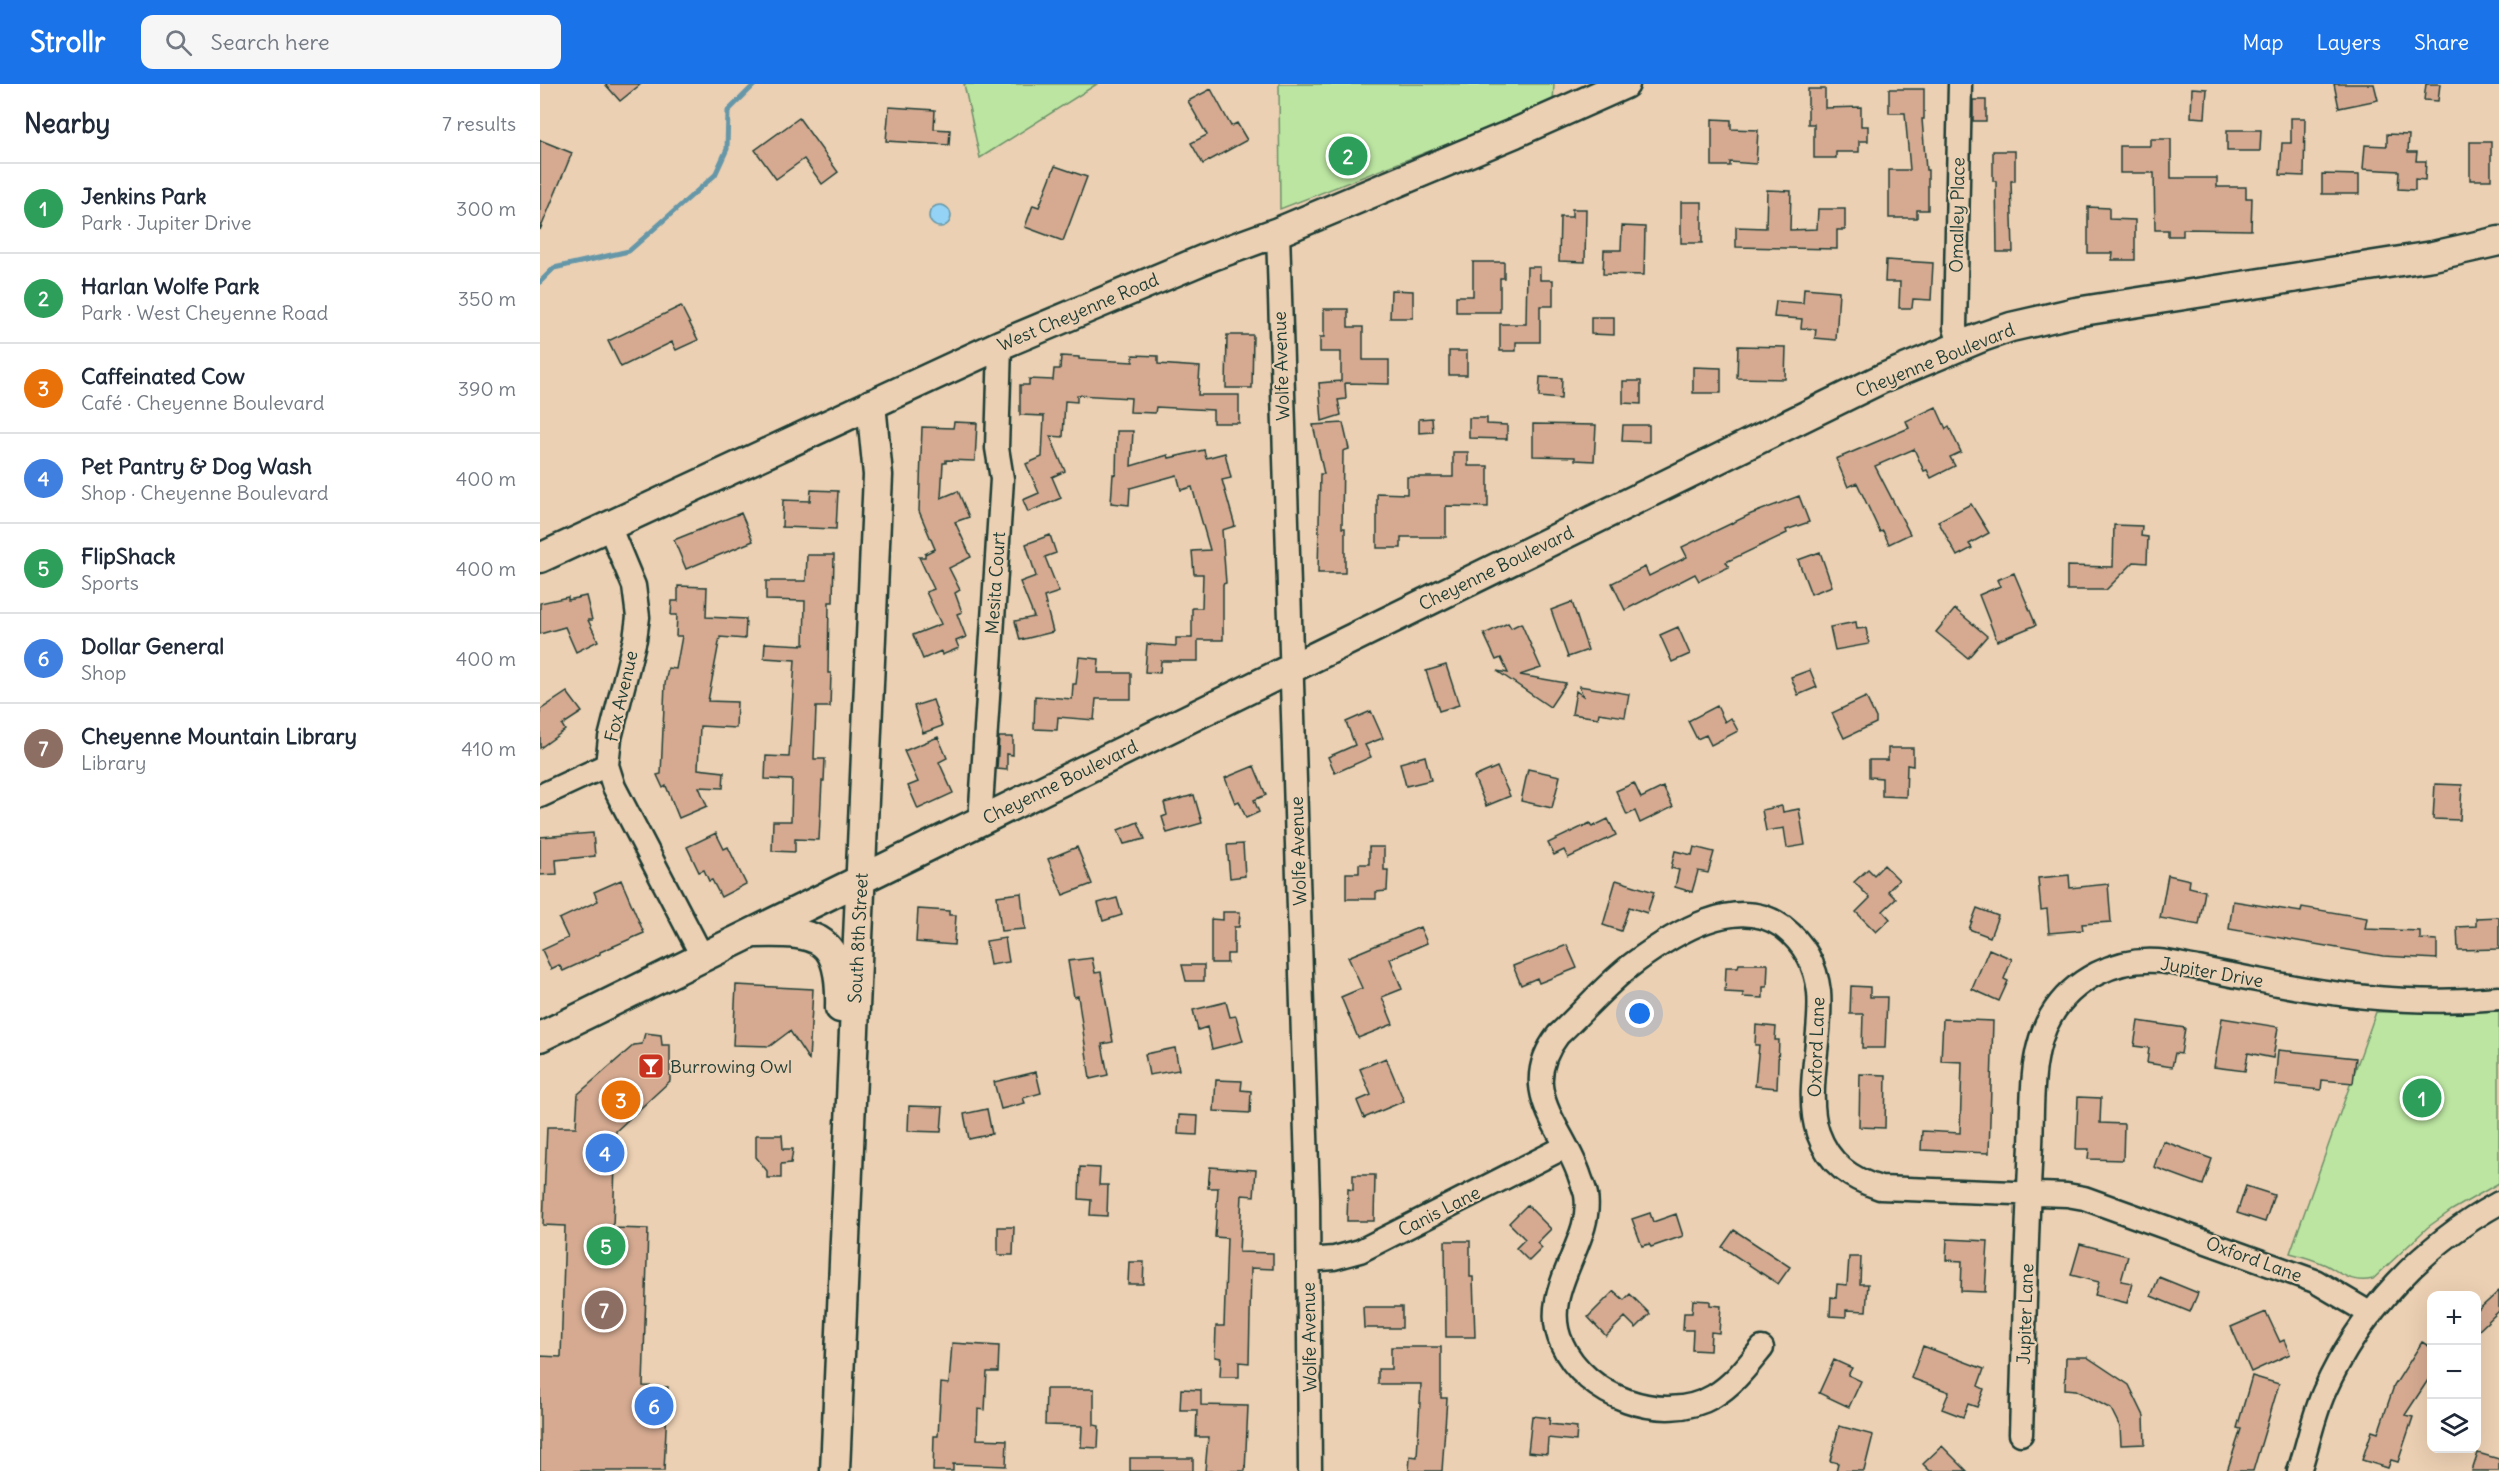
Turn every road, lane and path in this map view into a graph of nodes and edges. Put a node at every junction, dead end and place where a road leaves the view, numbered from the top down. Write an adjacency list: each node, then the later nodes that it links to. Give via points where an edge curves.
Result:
1 (1625, 84): 3 (main road, West Cheyenne Road)
2 (1960, 84): 6 (street, Omalley Place, via 1955,328)
3 (1278, 232): 5 (main road, West Cheyenne Road, via 1212,255); 10 (street, Wolfe Avenue)
4 (2499, 241): 6 (main road, Cheyenne Boulevard, via 2433,256 2076,312 2011,327)
5 (1000, 345): 7 (main road, West Cheyenne Road); 13 (street, Mesita Court, via 997,448 1002,480)
6 (1960, 345): 10 (main road, Cheyenne Boulevard, via 1881,379)
7 (871, 404): 8 (main road, West Cheyenne Road); 14 (main road, South 8th Street, via 878,475)
8 (609, 526): 9 (main road, West Cheyenne Road); 11 (street, Fox Avenue, via 634,586 638,616 610,738)
9 (540, 558)
10 (1291, 667): 13 (main road, Cheyenne Boulevard); 23 (street, Wolfe Avenue)
11 (608, 765): 12 (street); 16 (street, Fox Avenue, via 614,787)
12 (540, 796)
13 (980, 822): 14 (main road, Cheyenne Boulevard)
14 (861, 879): 15 (main road, Cheyenne Boulevard); 19 (main road, South 8th Street)
15 (750, 933): 16 (main road, Cheyenne Boulevard); 19 (main road, via 786,932 816,938 834,954 841,989 840,1038)
16 (702, 956): 18 (main road, Cheyenne Boulevard)
17 (2499, 998): 21 (street, Jupiter Drive, via 2360,997 2159,961 2133,961 2110,968 2085,980 2050,1017 2035,1068)
18 (540, 1037)
19 (853, 1060): 27 (main road, South 8th Street)
20 (1566, 1147): 21 (street, Oxford Lane, via 1545,1110 1542,1070 1549,1047 1633,964 1689,928 1740,914 1780,925 1796,937 1815,968 1819,994 1814,1108 1818,1133 1843,1170 1858,1181 1880,1188); 23 (street, Canis Lane, via 1360,1251); 25 (street, Oxford Lane, via 1586,1196 1581,1232 1557,1298 1556,1322 1561,1344 1575,1366 1595,1386 1620,1398 1643,1406 1666,1407 1712,1397 1734,1381)
21 (2028, 1194): 24 (street, Oxford Lane, via 2067,1195 2100,1203 2315,1281); 26 (street, Jupiter Lane)
22 (2499, 1203): 24 (street, via 2458,1229 2416,1264)
23 (1308, 1260): 28 (street, Wolfe Avenue)
24 (2372, 1314): 29 (street, via 2325,1392)
25 (1762, 1348)
26 (2021, 1434)
27 (835, 1471)
28 (1310, 1471)
29 (2299, 1471)

